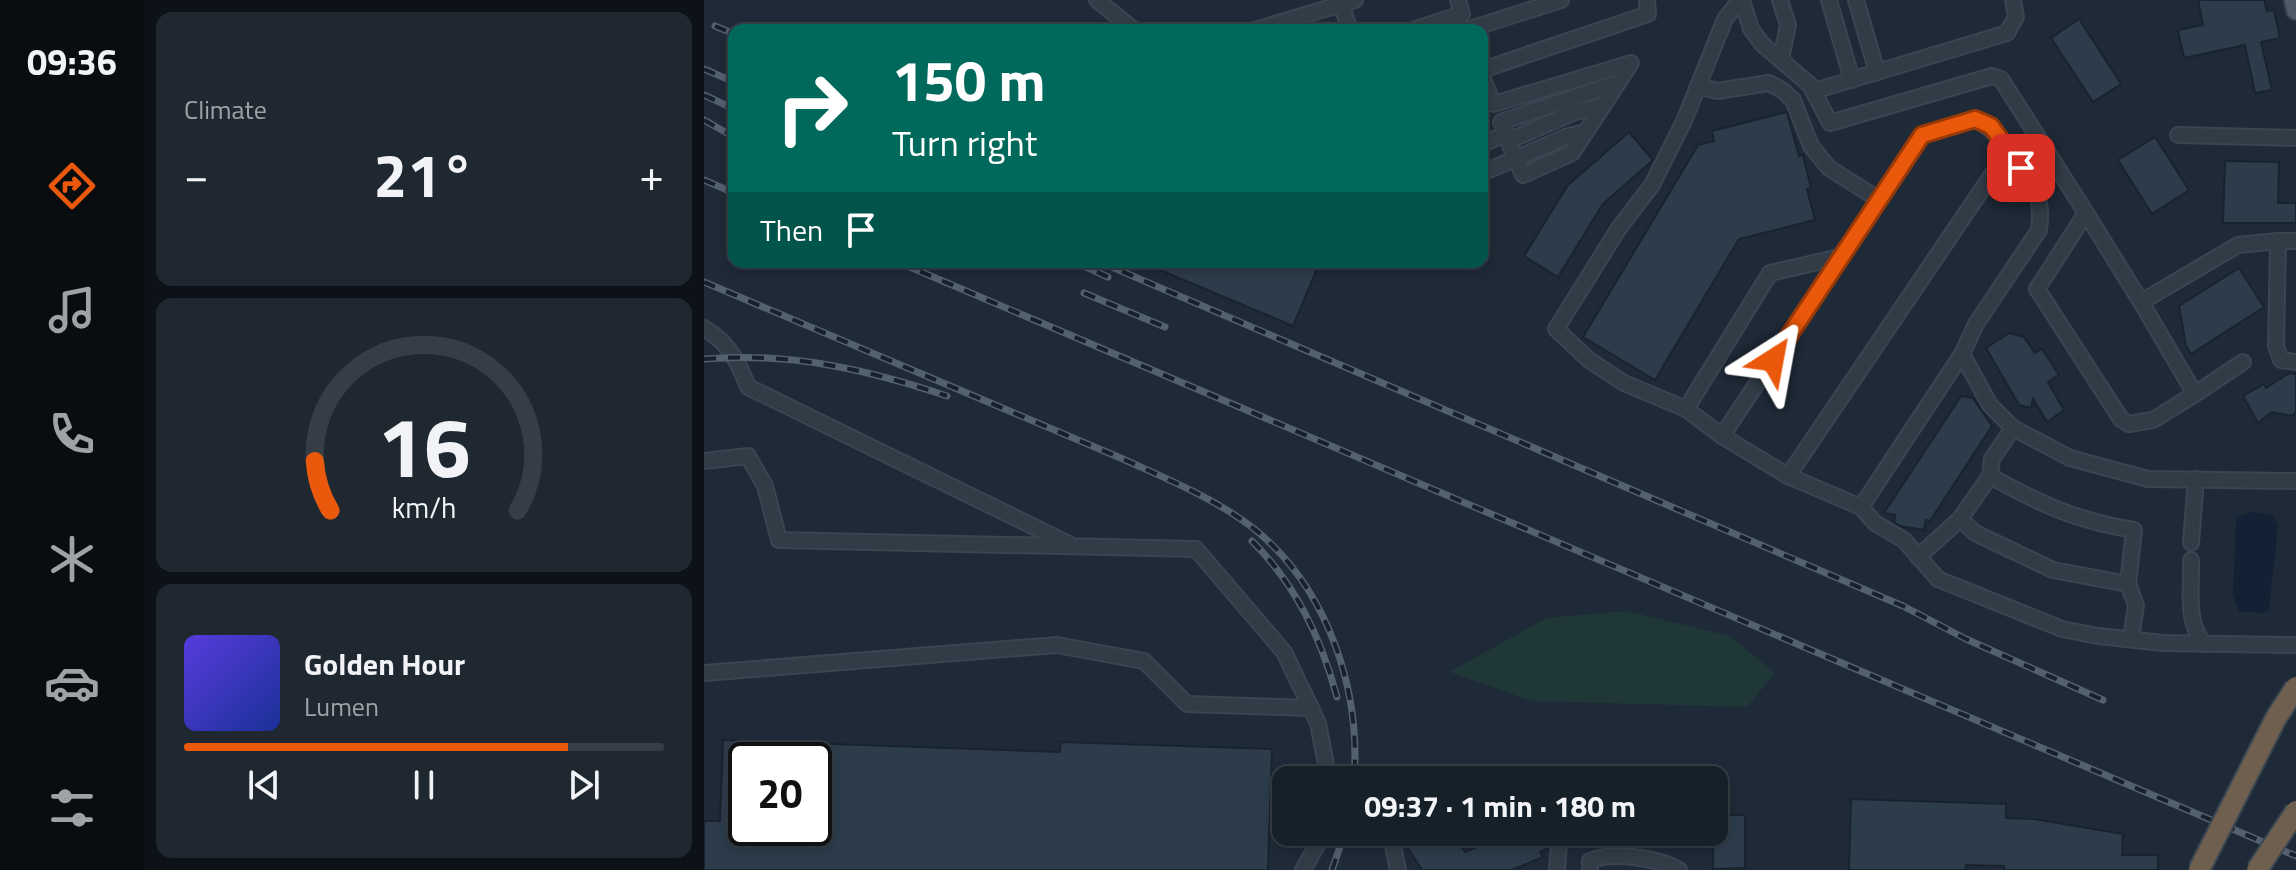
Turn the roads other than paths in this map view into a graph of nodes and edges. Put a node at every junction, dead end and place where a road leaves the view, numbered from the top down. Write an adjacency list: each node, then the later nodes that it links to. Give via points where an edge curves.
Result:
1 (1097, 0): 13 (street)
2 (1561, 0): 17 (street)
3 (1647, 0): 19 (street, via 1648,14)
4 (1741, 0): 18 (street, via 1751,29); 23 (street, via 1725,19)
5 (1780, 0): 18 (street, via 1788,25)
6 (1829, 0): 21 (street)
7 (1856, 0): 20 (street)
8 (2013, 0): 20 (street, via 2016,17 2007,33)
9 (2294, 0): 12 (main road)
10 (1348, 2): 14 (street); 15 (street)
11 (1460, 7): 16 (street)
12 (2296, 10)
13 (1127, 24)
14 (1275, 24)
15 (1350, 24)
16 (1444, 24)
17 (1486, 24)
18 (1781, 59): 24 (street)
19 (1488, 68)
20 (1877, 72): 21 (street)
21 (1852, 80): 24 (street)
22 (1618, 83): 25 (street, via 1631,63); 26 (street); 27 (street)
23 (1698, 86): 34 (street, via 1717,91 1769,83 1782,90 1793,100 1811,146 1829,168); 45 (street, via 1652,185 1556,329 1624,383)
24 (1814, 91): 35 (street, via 1830,123 1992,76 2001,79)
25 (1489, 103): 27 (street)
26 (1603, 106): 27 (street); 32 (street, via 1572,153 1523,175)
27 (1505, 132): 30 (street); 32 (street)
28 (2178, 135): 29 (street)
29 (2296, 138)
30 (1488, 141)
31 (2008, 151): 34 (street, via 1991,126 1975,119 1922,135); 41 (street, via 2034,185 2039,230); 49 (street)
32 (1516, 158): 33 (street)
33 (1488, 170)
34 (1878, 199): 38 (street)
35 (2086, 213): 39 (street); 44 (street, via 2037,289 2121,419 2129,424 2153,420)
36 (2278, 241): 37 (street); 39 (street, via 2238,245); 43 (street, via 2277,356)
37 (2296, 241)
38 (1840, 257): 45 (street, via 1770,273); 47 (street)
39 (2141, 302): 44 (street)
40 (704, 328): 56 (street, via 736,356 748,387)
41 (1962, 354): 46 (street, via 1990,405); 53 (street)
42 (2243, 362): 44 (street)
43 (2296, 362)
44 (2195, 394)
45 (1686, 409): 47 (street)
46 (2013, 428): 50 (street, via 1992,459); 51 (street, via 2095,466 2148,479)
47 (1722, 436): 49 (street)
48 (704, 461): 56 (street, via 748,456 765,486 779,540)
49 (1788, 476): 53 (street)
50 (1990, 476): 54 (street); 59 (street, via 2048,508 2134,530)
51 (2196, 479): 52 (street); 55 (street)
52 (2296, 481)
53 (1861, 507): 57 (street)
54 (1960, 519): 57 (street); 59 (street, via 1975,533 2053,570)
55 (2191, 543)
56 (1073, 546): 65 (street, via 1196,549 1284,652)
57 (1918, 557): 60 (street, via 1938,579 2062,629)
58 (2191, 560): 61 (street, via 2192,621)
59 (2128, 584): 60 (street, via 2136,605)
60 (2131, 639): 61 (street)
61 (2204, 644): 62 (street)
62 (2296, 645)
63 (704, 673): 65 (street, via 1057,645 1144,661 1187,704)
64 (2296, 687): 76 (highway, bridge)
65 (1311, 708): 66 (street)
66 (1326, 766)
67 (2296, 811): 77 (highway, bridge)
68 (1316, 846): 71 (street)
69 (1393, 846): 72 (street)
70 (1559, 846): 73 (street)
71 (1303, 870)
72 (1398, 870)
73 (1557, 870)
74 (1590, 870): 75 (street, via 1590,861 1601,856 1663,860)
75 (1679, 870)
76 (2199, 870)
77 (2257, 870)

